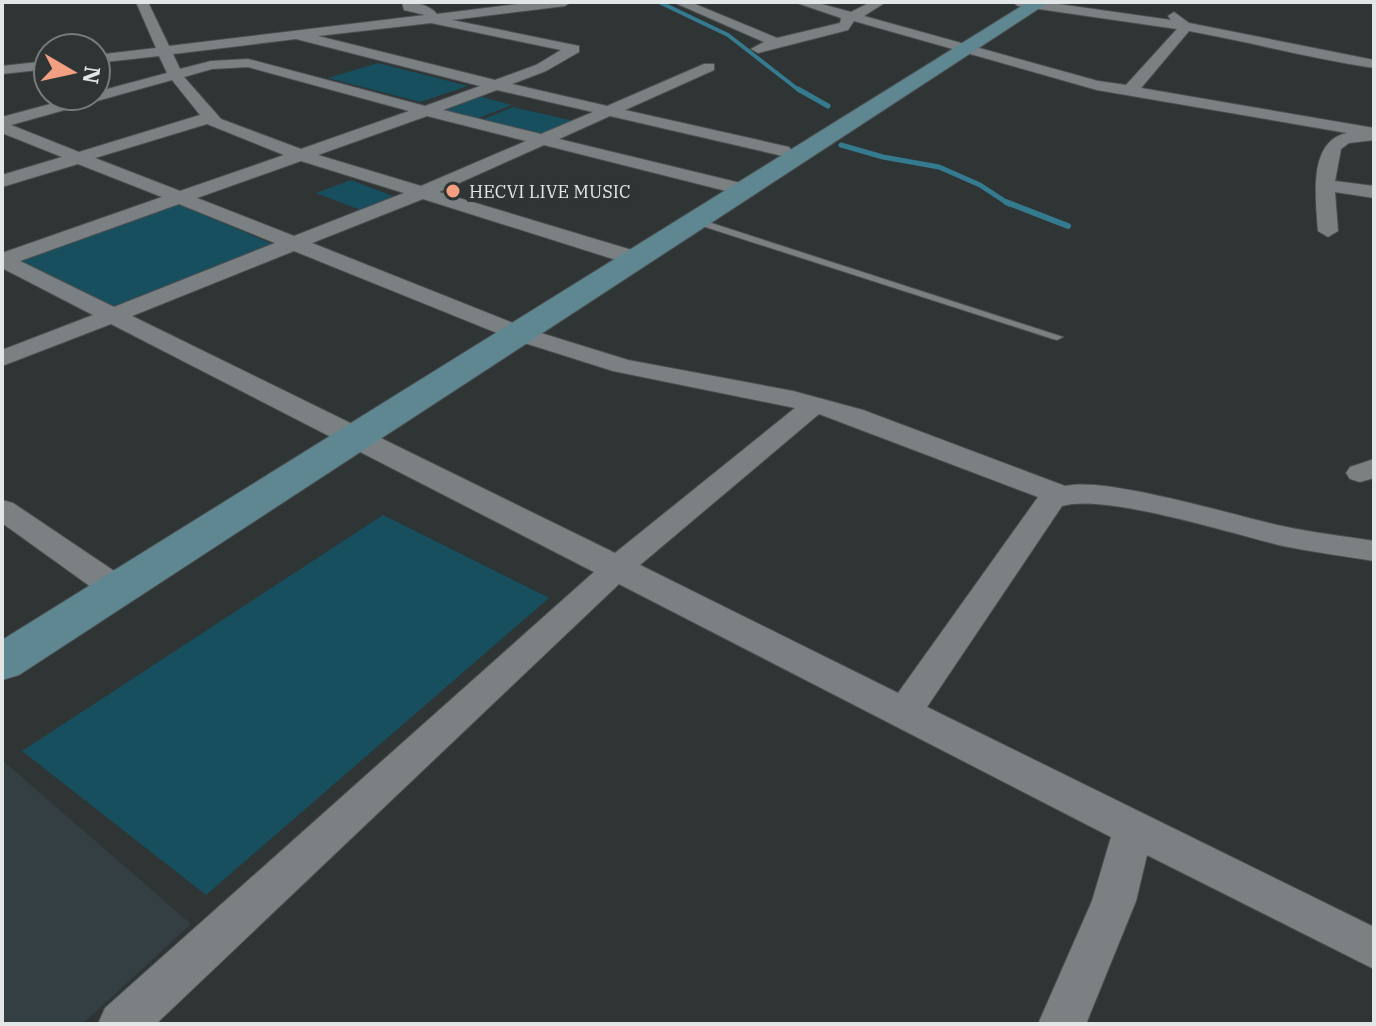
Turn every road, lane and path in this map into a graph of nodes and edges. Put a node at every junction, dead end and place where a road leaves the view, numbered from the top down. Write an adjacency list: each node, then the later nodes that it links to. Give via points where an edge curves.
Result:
1 (142, 2): 16 (street)
2 (408, 2): 10 (street, via 408,7 428,11)
3 (565, 2): 10 (street)
4 (679, 2): 13 (street)
5 (800, 2): 9 (street)
6 (880, 2): 9 (street)
7 (1159, 2): 11 (street)
8 (1028, 3): 11 (street); 14 (street)
9 (850, 16): 13 (street, via 843,27); 14 (street)
10 (436, 20): 12 (street); 26 (street, via 574,49)
11 (1185, 26): 18 (street); 27 (street)
12 (297, 35): 16 (street); 26 (street)
13 (775, 42): 15 (street)
14 (961, 48): 27 (street); 34 (street); 39 (street)
15 (758, 49)
16 (163, 51): 17 (street); 23 (street)
17 (112, 57)
18 (1374, 64)
19 (32, 67): 21 (street)
20 (709, 67): 28 (street)
21 (2, 70)
22 (112, 72): 23 (street)
23 (174, 73): 29 (street, via 227,63 257,64); 30 (street); 31 (street)
24 (32, 77): 25 (street)
25 (2, 79)
26 (496, 85): 28 (street); 29 (street)
27 (1129, 92): 32 (street)
28 (612, 110): 33 (street); 34 (street)
29 (426, 111): 33 (street); 35 (street)
30 (208, 118): 35 (street); 36 (street)
31 (2, 125): 36 (street)
32 (1374, 134): 38 (street, via 1344,139 1333,147)
33 (545, 139): 39 (street); 41 (street)
34 (783, 151): 39 (street)
35 (303, 156): 41 (street); 42 (street)
36 (79, 158): 37 (street); 42 (street)
37 (2, 181)
38 (1325, 185): 40 (street); 44 (street)
39 (737, 187): 43 (street); 46 (street)
40 (1374, 192)
41 (421, 193): 45 (street); 46 (street)
42 (180, 198): 45 (street); 47 (street)
43 (696, 221): 46 (street); 50 (lane)
44 (1328, 231)
45 (292, 244): 48 (street); 49 (street)
46 (629, 256): 49 (street)
47 (2, 260): 48 (street)
48 (114, 316): 51 (street); 53 (street)
49 (510, 330): 52 (street, via 622,366); 53 (street)
50 (1057, 337)
51 (2, 359)
52 (814, 405): 54 (street); 57 (street)
53 (345, 433): 57 (street); 58 (street)
54 (1063, 496): 56 (street, via 1115,497 1287,537); 61 (street, via 1051,500)
55 (2, 509): 58 (street)
56 (1374, 551)
57 (618, 567): 61 (street); 64 (street)
58 (108, 583): 59 (street); 60 (street)
59 (2, 636)
60 (2, 663)
61 (904, 712): 62 (street)
62 (1134, 828): 63 (street); 65 (street, via 1114,901)
63 (1374, 949)
64 (122, 1024)
65 (1062, 1024)

